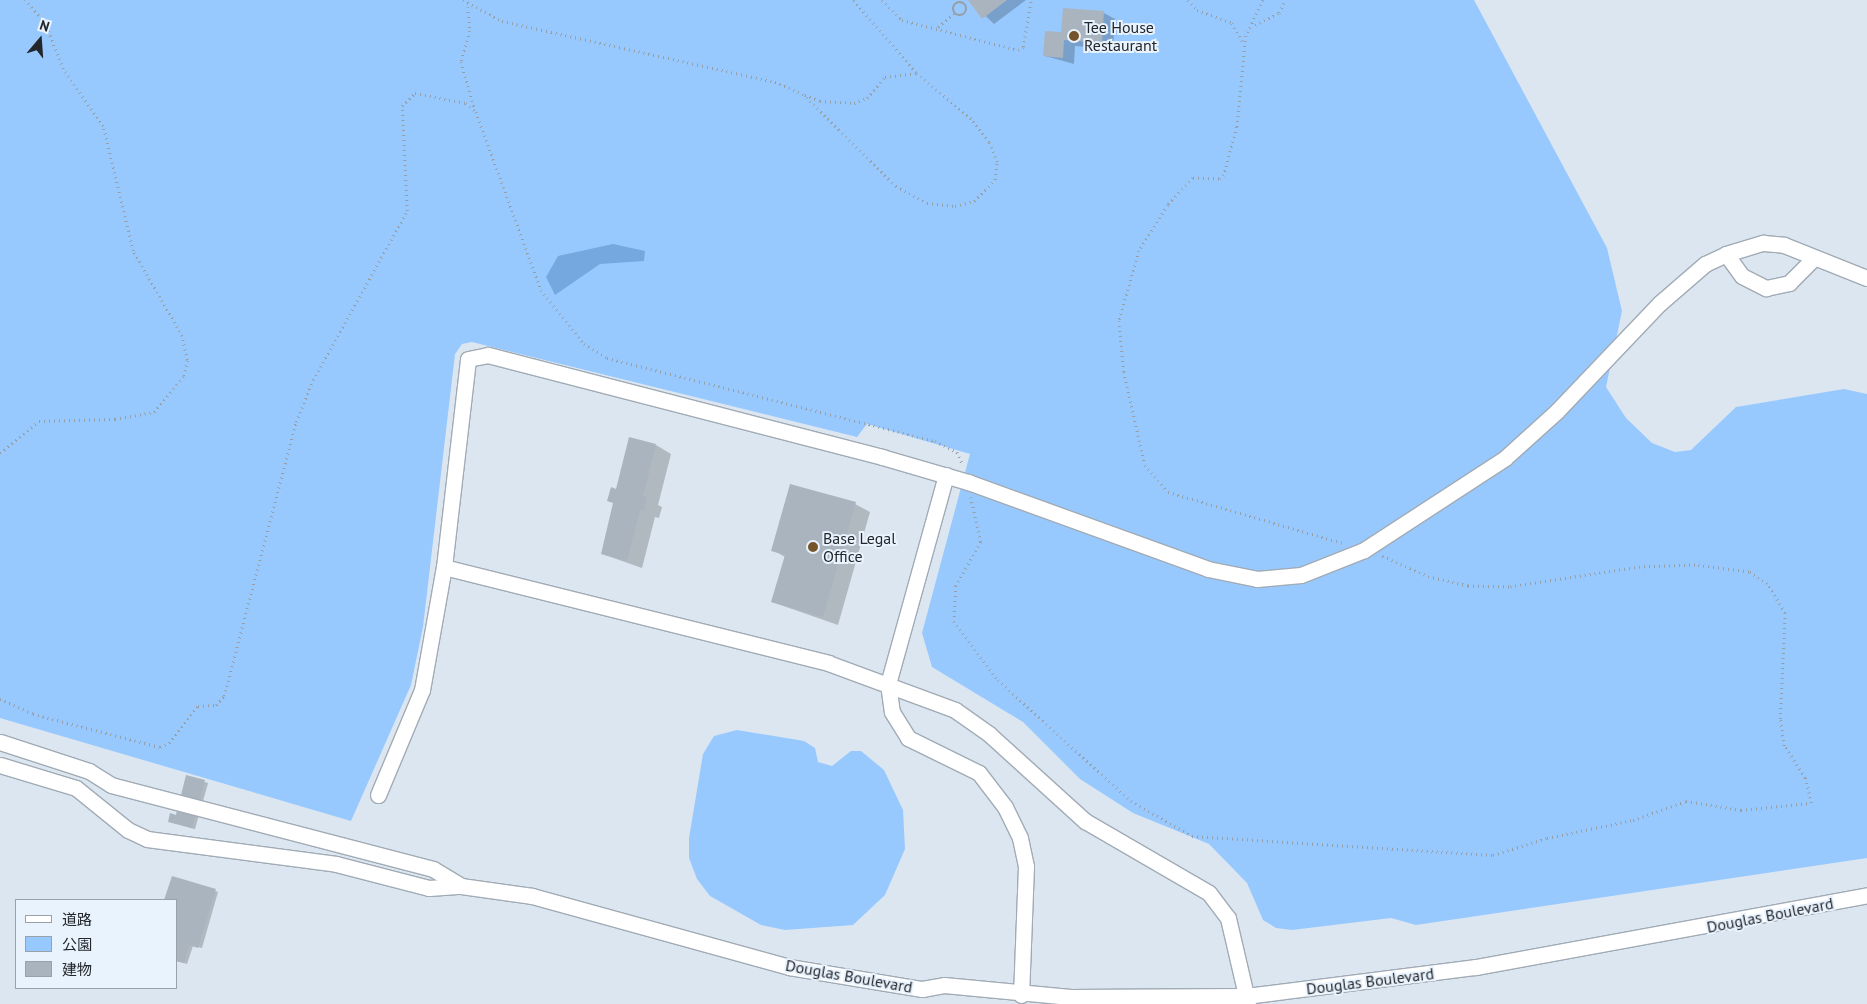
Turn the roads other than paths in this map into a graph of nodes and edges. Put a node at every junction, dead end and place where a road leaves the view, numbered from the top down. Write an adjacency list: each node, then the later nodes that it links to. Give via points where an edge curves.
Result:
1 (1726, 254): 2 (street, via 1763,243 1784,245); 2 (street, via 1742,276 1766,288 1789,283); 4 (street, via 1705,264 1660,303 1505,458 1364,550 1301,575 1257,579 1208,569)
2 (1814, 258): 3 (street)
3 (1867, 278)
4 (946, 475): 5 (street, via 488,355 468,359 462,386); 6 (street)
5 (444, 567): 6 (street, via 828,663); 11 (street, via 422,690)
6 (888, 684): 14 (street, via 892,712 908,738 979,773 1005,807 1020,838 1026,866); 15 (street, via 955,710 989,734 1085,821 1209,893 1228,918)
7 (0, 742): 10 (street)
8 (0, 748): 10 (street)
9 (0, 765): 10 (street)
10 (35, 768): 12 (street, via 89,771 111,785 424,867); 12 (street, via 128,830 147,839 336,864 429,888)
11 (378, 795)
12 (461, 886): 14 (street, Douglas Boulevard, via 532,896 789,967 922,989 988,987)
13 (1867, 894): 15 (street, Douglas Boulevard, via 1476,968)
14 (1021, 995): 15 (street, Douglas Boulevard)
15 (1247, 1000)

